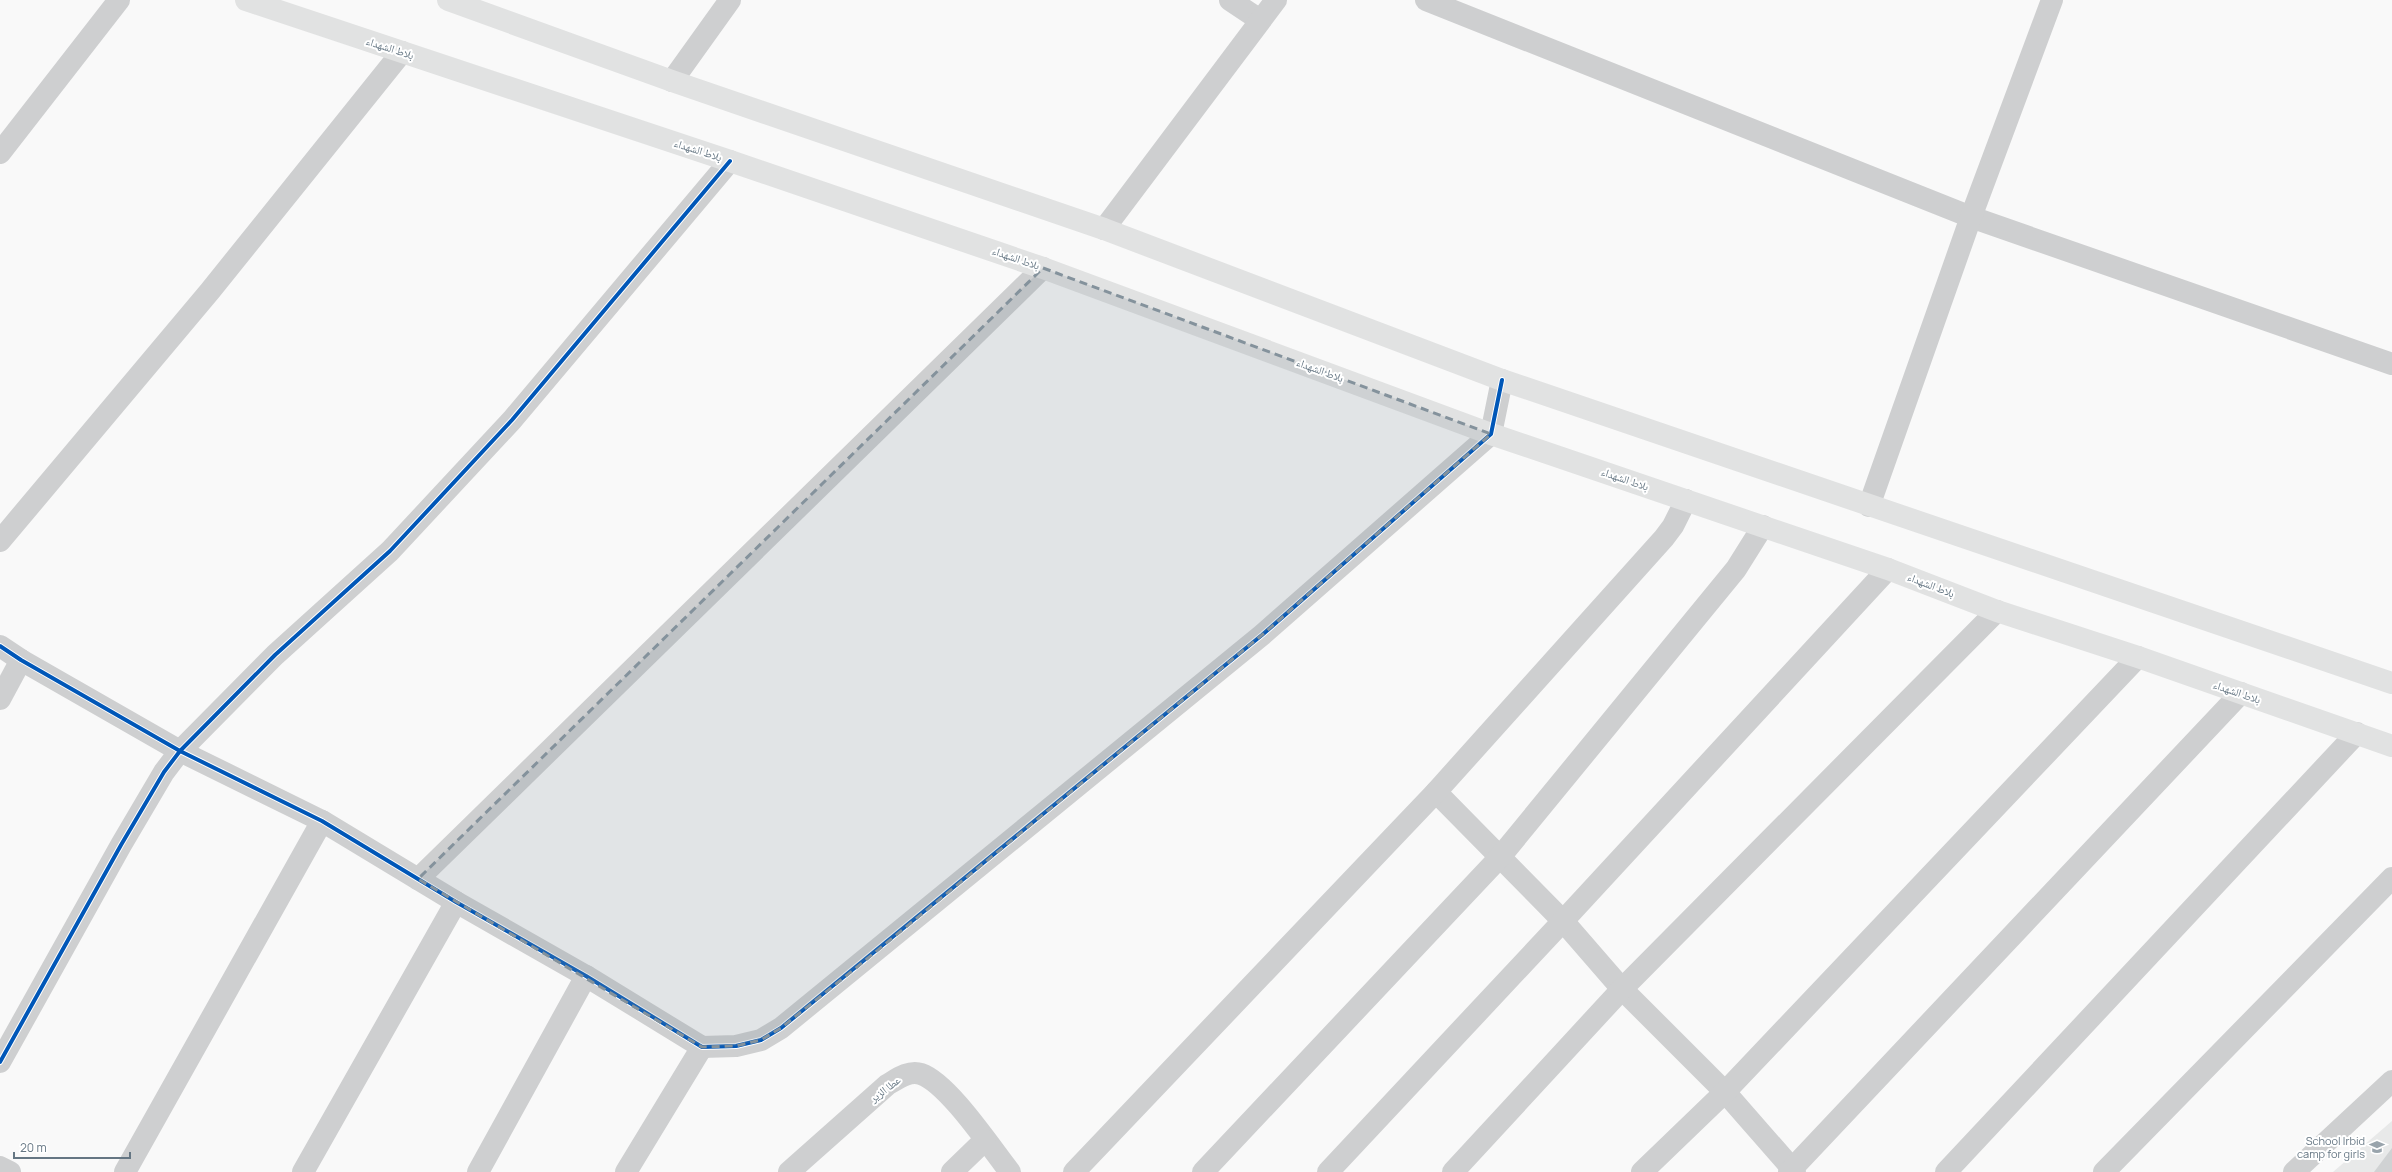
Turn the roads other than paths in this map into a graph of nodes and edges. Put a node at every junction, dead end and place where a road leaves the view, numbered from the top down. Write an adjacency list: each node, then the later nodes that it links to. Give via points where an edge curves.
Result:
1 (119, 0): 12 (street)
2 (246, 0): 10 (main road, بلاط الشهداء)
3 (448, 0): 11 (main road)
4 (730, 0): 11 (street)
5 (1230, 0): 9 (street)
6 (1276, 0): 9 (street)
7 (1426, 0): 14 (street)
8 (2052, 0): 14 (street)
9 (1260, 20): 15 (street)
10 (402, 52): 13 (main road, بلاط الشهداء); 23 (street, via 210,291)
11 (672, 81): 15 (main road)
12 (0, 153)
13 (730, 161): 16 (main road, بلاط الشهداء); 34 (street, via 512,420 390,551 275,655)
14 (1971, 217): 17 (street); 21 (street)
15 (1104, 229): 18 (main road)
16 (1043, 268): 19 (main road, بلاط الشهداء); 39 (street)
17 (2392, 364)
18 (1502, 380): 19 (street); 21 (main road)
19 (1491, 434): 20 (main road, بلاط الشهداء); 44 (street, via 1262,635 781,1028 761,1040 736,1046)
20 (1686, 500): 22 (main road, بلاط الشهداء); 35 (street, via 1664,538)
21 (1869, 506): 29 (main road)
22 (1763, 526): 24 (main road, بلاط الشهداء); 37 (street, via 1736,569)
23 (0, 541)
24 (1888, 569): 25 (main road, بلاط الشهداء); 41 (street)
25 (1997, 611): 27 (main road, بلاط الشهداء); 43 (street)
26 (0, 646): 28 (street)
27 (2138, 657): 30 (main road, بلاط الشهداء); 47 (street)
28 (21, 660): 31 (street); 34 (street)
29 (2392, 683)
30 (2241, 693): 32 (main road, بلاط الشهداء); 50 (street)
31 (0, 699)
32 (2357, 733): 33 (main road, بلاط الشهداء); 64 (street)
33 (2392, 746)
34 (180, 751): 36 (street); 45 (street, via 148,798)
35 (1436, 792): 37 (street); 59 (street)
36 (322, 821): 39 (street); 52 (street)
37 (1500, 857): 41 (street); 60 (street)
38 (2392, 878): 65 (street)
39 (418, 879): 40 (street)
40 (456, 902): 42 (street); 53 (street)
41 (1563, 921): 43 (street); 61 (street)
42 (586, 976): 44 (street); 54 (street)
43 (1622, 989): 47 (street); 62 (street)
44 (702, 1047): 55 (street)
45 (0, 1062)
46 (2392, 1081): 66 (street)
47 (1725, 1092): 50 (street); 63 (street)
48 (985, 1140): 56 (street, عطا الزير, via 935,1082 920,1074 905,1074 887,1085); 57 (street); 58 (street, عطا الزير)
49 (0, 1167): 51 (street)
50 (1792, 1171)
51 (10, 1172)
52 (125, 1172)
53 (303, 1172)
54 (478, 1172)
55 (626, 1172)
56 (789, 1172)
57 (952, 1172)
58 (1010, 1172)
59 (1074, 1172)
60 (1203, 1172)
61 (1328, 1172)
62 (1453, 1172)
63 (1642, 1172)
64 (1946, 1172)
65 (2104, 1172)
66 (2294, 1172)

